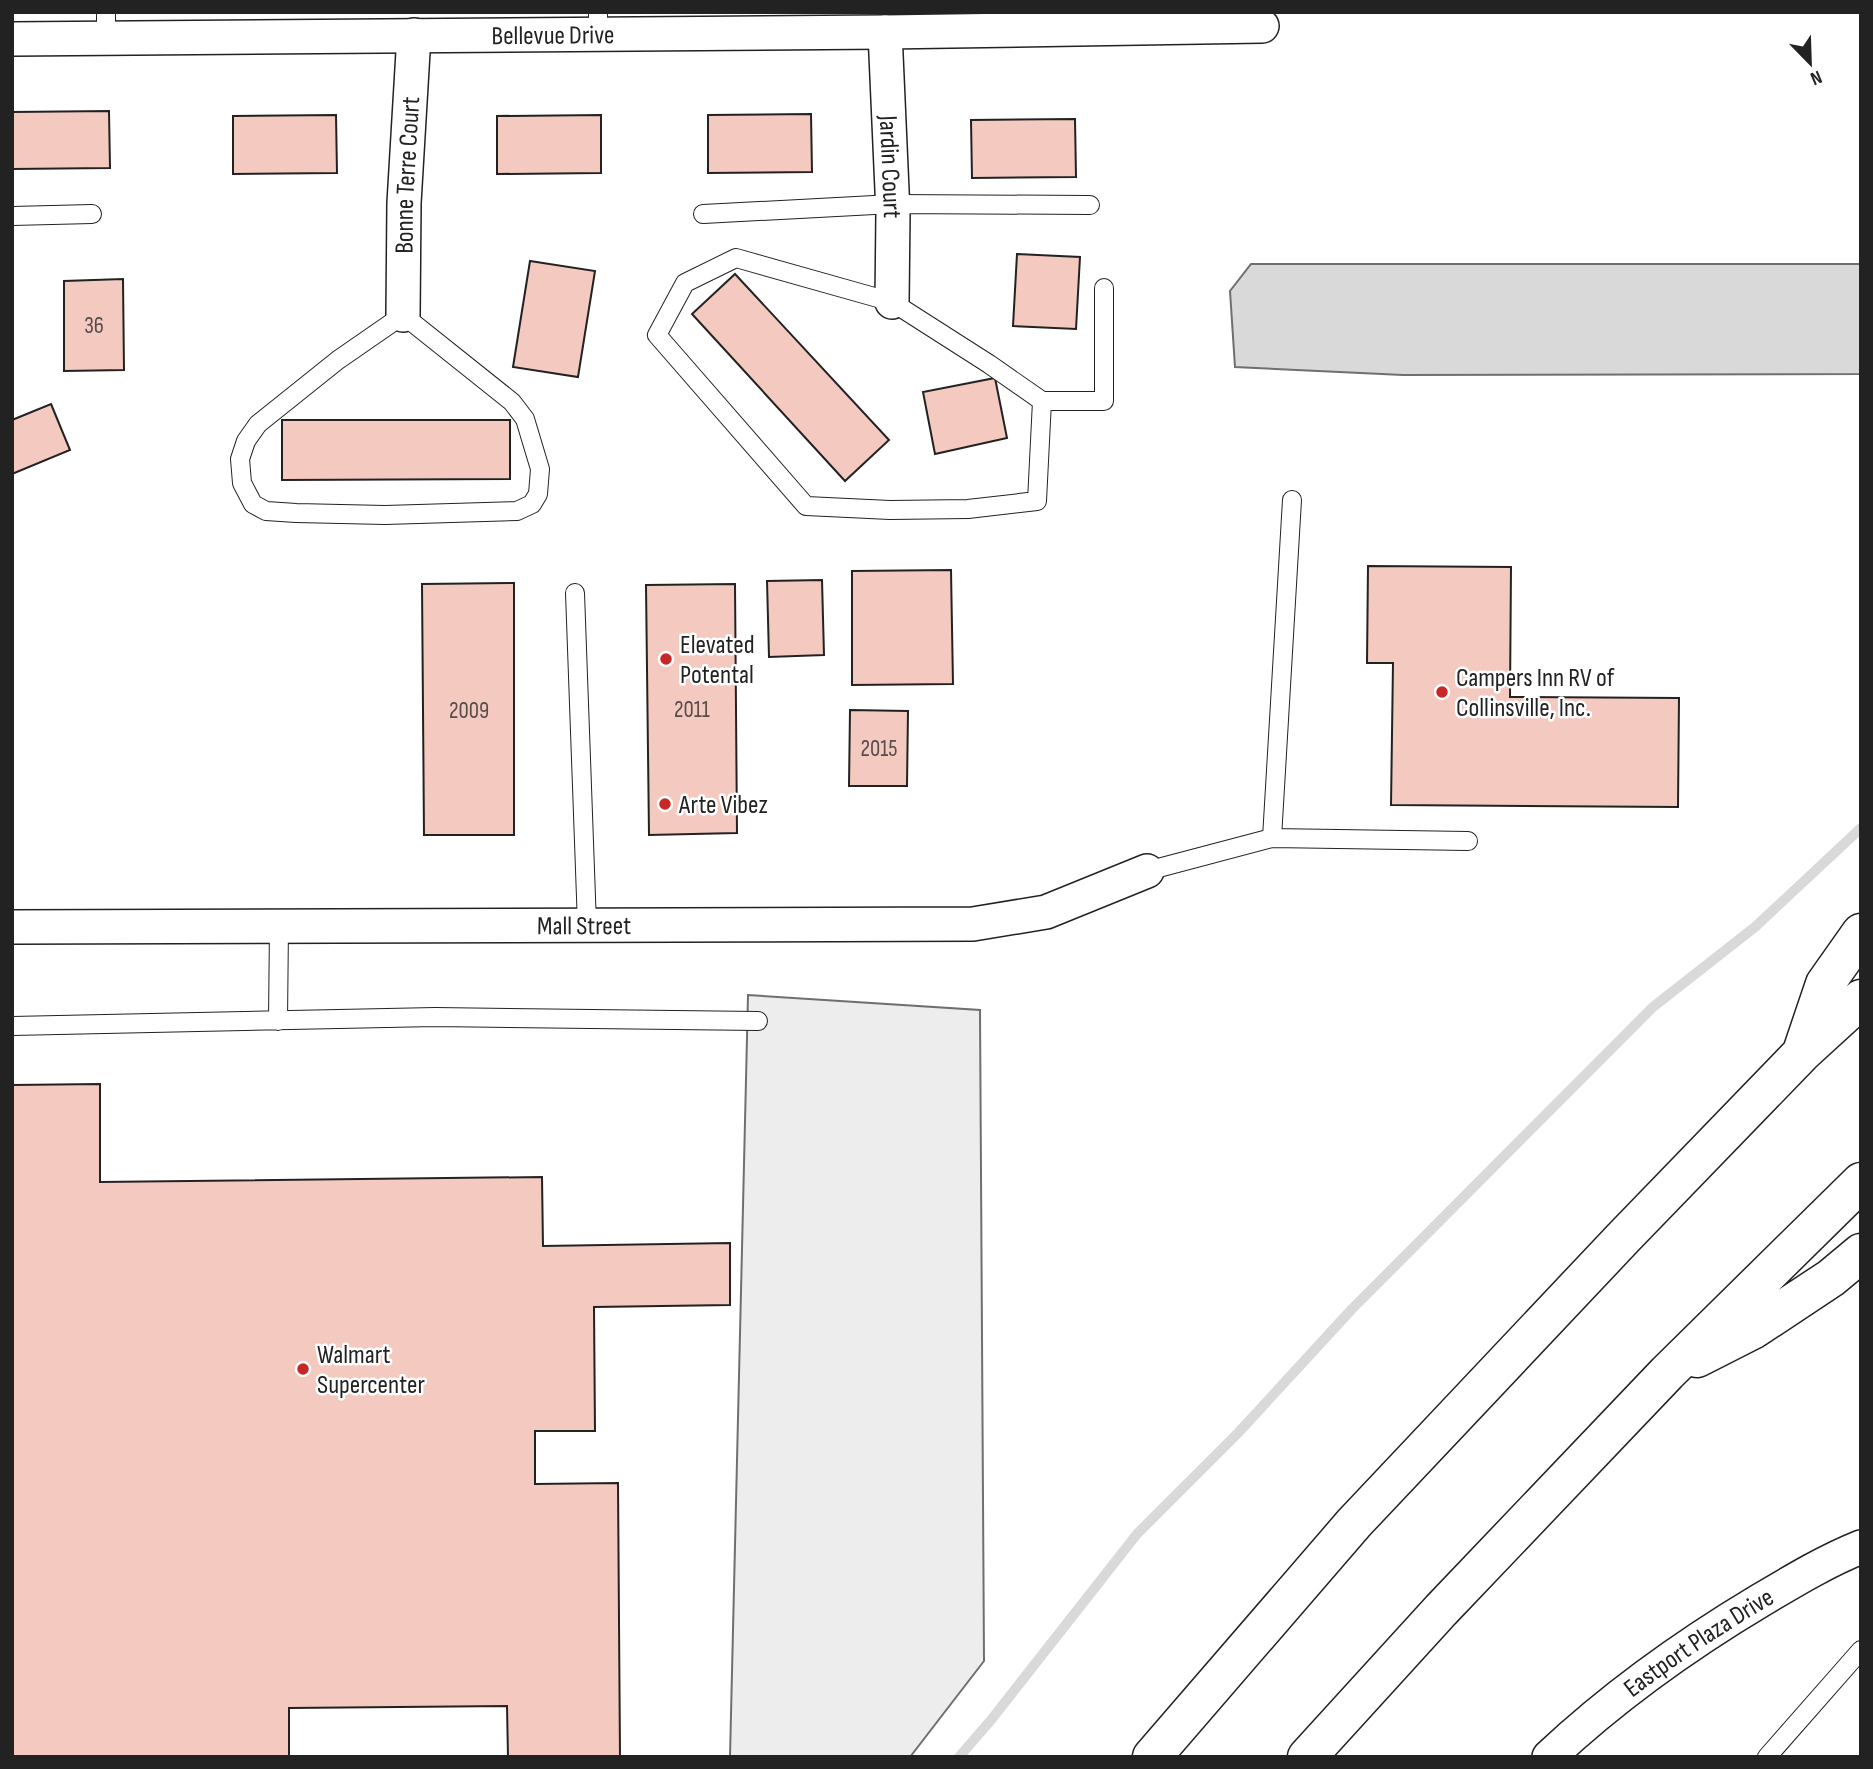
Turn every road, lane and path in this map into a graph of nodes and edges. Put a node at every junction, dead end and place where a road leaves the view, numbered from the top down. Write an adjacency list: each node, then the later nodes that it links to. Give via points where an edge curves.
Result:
1 (1140, 20): 2 (street, Bellevue Drive); 5 (street, Bellevue Drive)
2 (951, 22): 6 (street, Bellevue Drive)
3 (598, 23): 6 (street, Bellevue Drive); 7 (street, Bellevue Drive)
4 (106, 25): 7 (street, Bellevue Drive); 8 (street, Bellevue Drive)
5 (1262, 26)
6 (885, 32): 9 (street, Jardin Court)
7 (414, 35): 16 (street, Bonne Terre Court)
8 (12, 39)
9 (892, 204): 10 (lane); 12 (lane); 15 (street, Jardin Court)
10 (1090, 205)
11 (92, 214): 13 (lane)
12 (703, 214)
13 (12, 216)
14 (1104, 288): 17 (lane, via 1104,401)
15 (892, 302): 17 (lane); 17 (lane, via 736,258 685,283 657,335 806,506 968,509 1037,501)
16 (402, 315): 16 (lane, via 338,359 258,424 240,459 242,483 258,508 296,513 411,514 517,511 532,504 538,494 540,469 525,418 512,402)
17 (1042, 401)
18 (1293, 500): 20 (lane)
19 (575, 593): 23 (lane)
20 (1272, 838): 21 (lane); 22 (lane)
21 (1468, 841)
22 (1147, 871): 23 (street, Mall Street, via 1046,912 973,924)
23 (587, 925): 24 (street, Mall Street)
24 (279, 926): 25 (street, Mall Street); 28 (lane)
25 (12, 927)
26 (1861, 933): 31 (highway, via 1825,984)
27 (1861, 999): 31 (highway)
28 (278, 1021): 29 (lane, via 435,1017); 30 (lane)
29 (758, 1021)
30 (12, 1026)
31 (1802, 1053): 38 (highway, via 1354,1523)
32 (1861, 1182): 34 (highway)
33 (1861, 1253): 34 (highway, via 1754,1329)
34 (1667, 1373): 39 (highway)
35 (1861, 1547): 37 (street, Eastport Plaza Drive, via 1801,1576 1709,1631 1625,1690)
36 (1861, 1650): 40 (lane)
37 (1562, 1753)
38 (1152, 1757)
39 (1307, 1757)
40 (1768, 1757)

